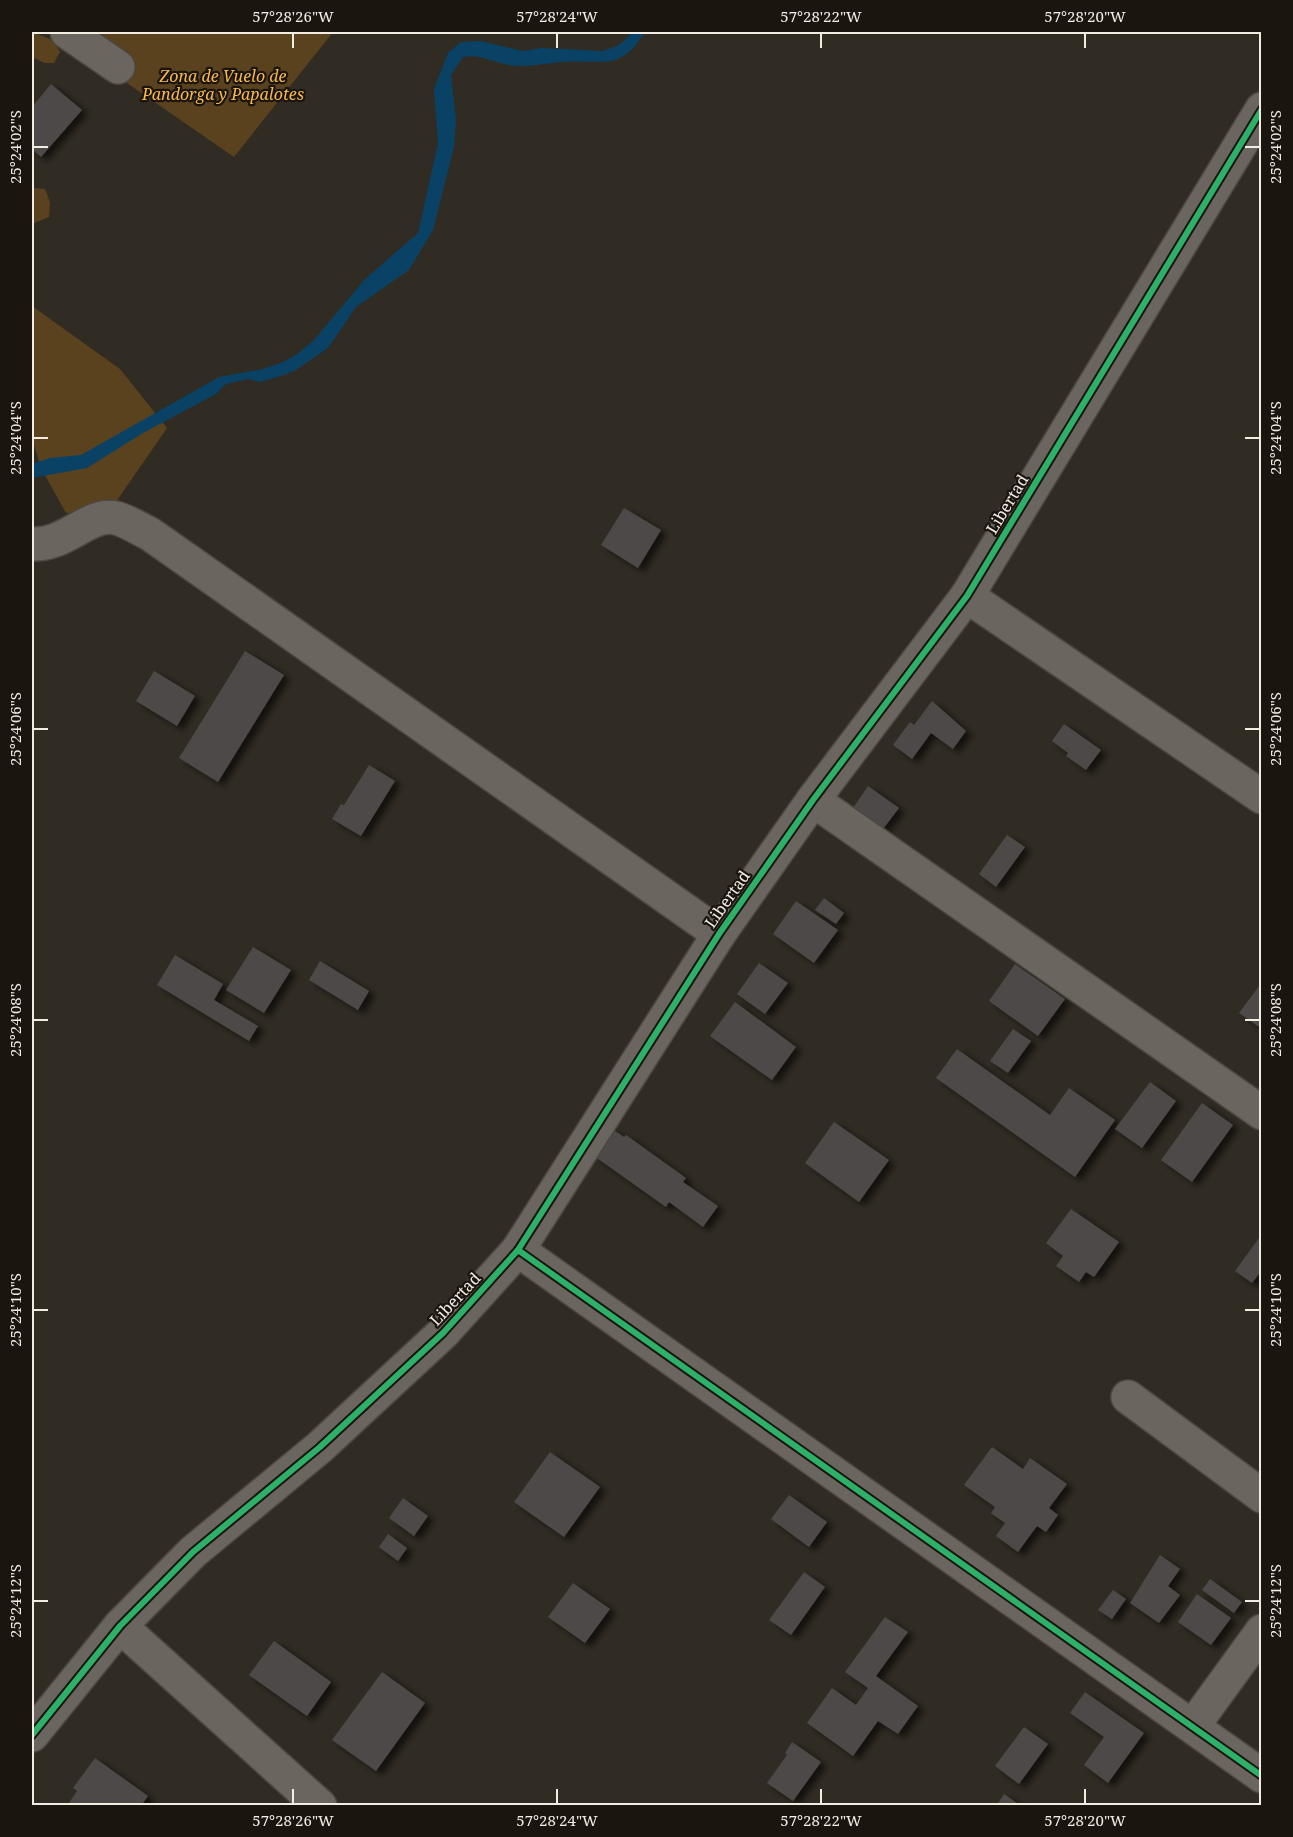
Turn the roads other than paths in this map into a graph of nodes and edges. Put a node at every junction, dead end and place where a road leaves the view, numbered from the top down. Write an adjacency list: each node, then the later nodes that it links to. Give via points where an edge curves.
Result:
1 (67, 32): 2 (street)
2 (118, 67)
3 (1262, 109): 5 (street, Libertad)
4 (32, 544): 8 (street, via 45,545 70,536 92,520 115,518 150,534)
5 (967, 596): 6 (street); 7 (street, Libertad)
6 (1262, 798)
7 (813, 800): 8 (street, Libertad); 9 (street)
8 (719, 934): 10 (street, Libertad)
9 (1262, 1113)
10 (518, 1250): 13 (street, Libertad, via 443,1334 320,1447 193,1552); 15 (street)
11 (1128, 1397): 12 (street)
12 (1262, 1496)
13 (120, 1626): 16 (street, Libertad); 18 (street)
14 (1262, 1631): 15 (street)
15 (1193, 1726): 17 (street)
16 (32, 1735)
17 (1262, 1776)
18 (320, 1806)

